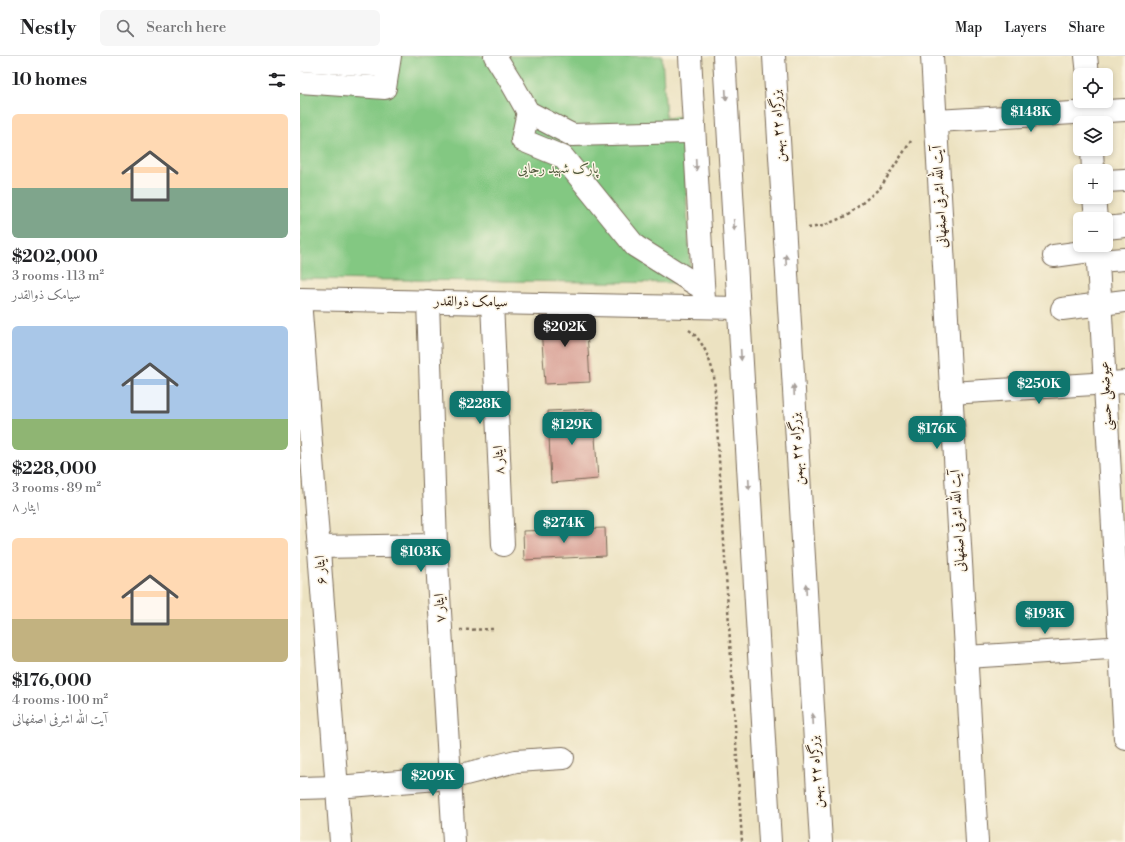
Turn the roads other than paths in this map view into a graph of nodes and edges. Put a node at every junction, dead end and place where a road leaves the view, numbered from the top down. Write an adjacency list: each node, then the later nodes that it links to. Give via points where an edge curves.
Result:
1 (495, 56): 12 (main road)
2 (690, 56): 31 (main road, one-way to 31)
3 (724, 56): 32 (main road, one-way to 32)
4 (774, 56): 49 (main road, بزرگراه ۲۲ بهمن, one-way to 4)
5 (932, 56): 14 (main road, آیت الله اشرفی اصفهانی)
6 (1086, 56): 9 (main road)
7 (300, 60): 8 (main road)
8 (389, 61): 10 (main road, via 385,88)
9 (1087, 68)
10 (300, 82)
11 (1125, 110): 13 (main road)
12 (528, 112): 16 (main road); 17 (main road, via 522,140)
13 (1090, 112): 14 (main road)
14 (936, 121): 35 (main road, آیت الله اشرفی اصفهانی)
15 (687, 132): 16 (main road)
16 (572, 135): 17 (main road)
17 (563, 157): 25 (main road, via 635,246)
18 (1125, 180): 19 (main road)
19 (1113, 181)
20 (1125, 226): 21 (main road)
21 (1113, 227)
22 (1098, 252): 23 (main road); 24 (main road); 30 (main road, عیوضعلی حسنی)
23 (1054, 256)
24 (1125, 259)
25 (697, 285)
26 (300, 299): 27 (main road, سیامک ذوالقدر); 38 (main road, ایثار ۶)
27 (428, 301): 29 (main road, سیامک ذوالقدر); 36 (main road, ایثار ۷)
28 (1125, 301): 30 (main road)
29 (492, 303): 31 (main road, سیامک ذوالقدر); 37 (main road, ایثار ۸)
30 (1100, 304): 33 (main road); 34 (main road, عیوضعلی حسنی)
31 (704, 307): 32 (main road, سیامک ذوالقدر)
32 (738, 308): 48 (main road, one-way to 48)
33 (1062, 309)
34 (1115, 383): 35 (main road); 39 (main road, عیوضعلی حسنی)
35 (951, 394): 40 (main road, آیت الله اشرفی اصفهانی)
36 (436, 545): 38 (main road); 43 (main road, ایثار ۷)
37 (503, 545)
38 (319, 547): 44 (main road, ایثار ۶)
39 (1122, 647): 40 (main road); 41 (main road, عیوضعلی حسنی)
40 (966, 656): 50 (main road, آیت الله اشرفی اصفهانی)
41 (1125, 738)
42 (563, 758): 43 (main road, via 516,761)
43 (450, 778): 44 (main road); 47 (main road, ایثار ۷)
44 (337, 787): 45 (main road); 46 (main road, ایثار ۶)
45 (300, 788)
46 (341, 842)
47 (454, 842)
48 (770, 842)
49 (820, 842)
50 (977, 842)

